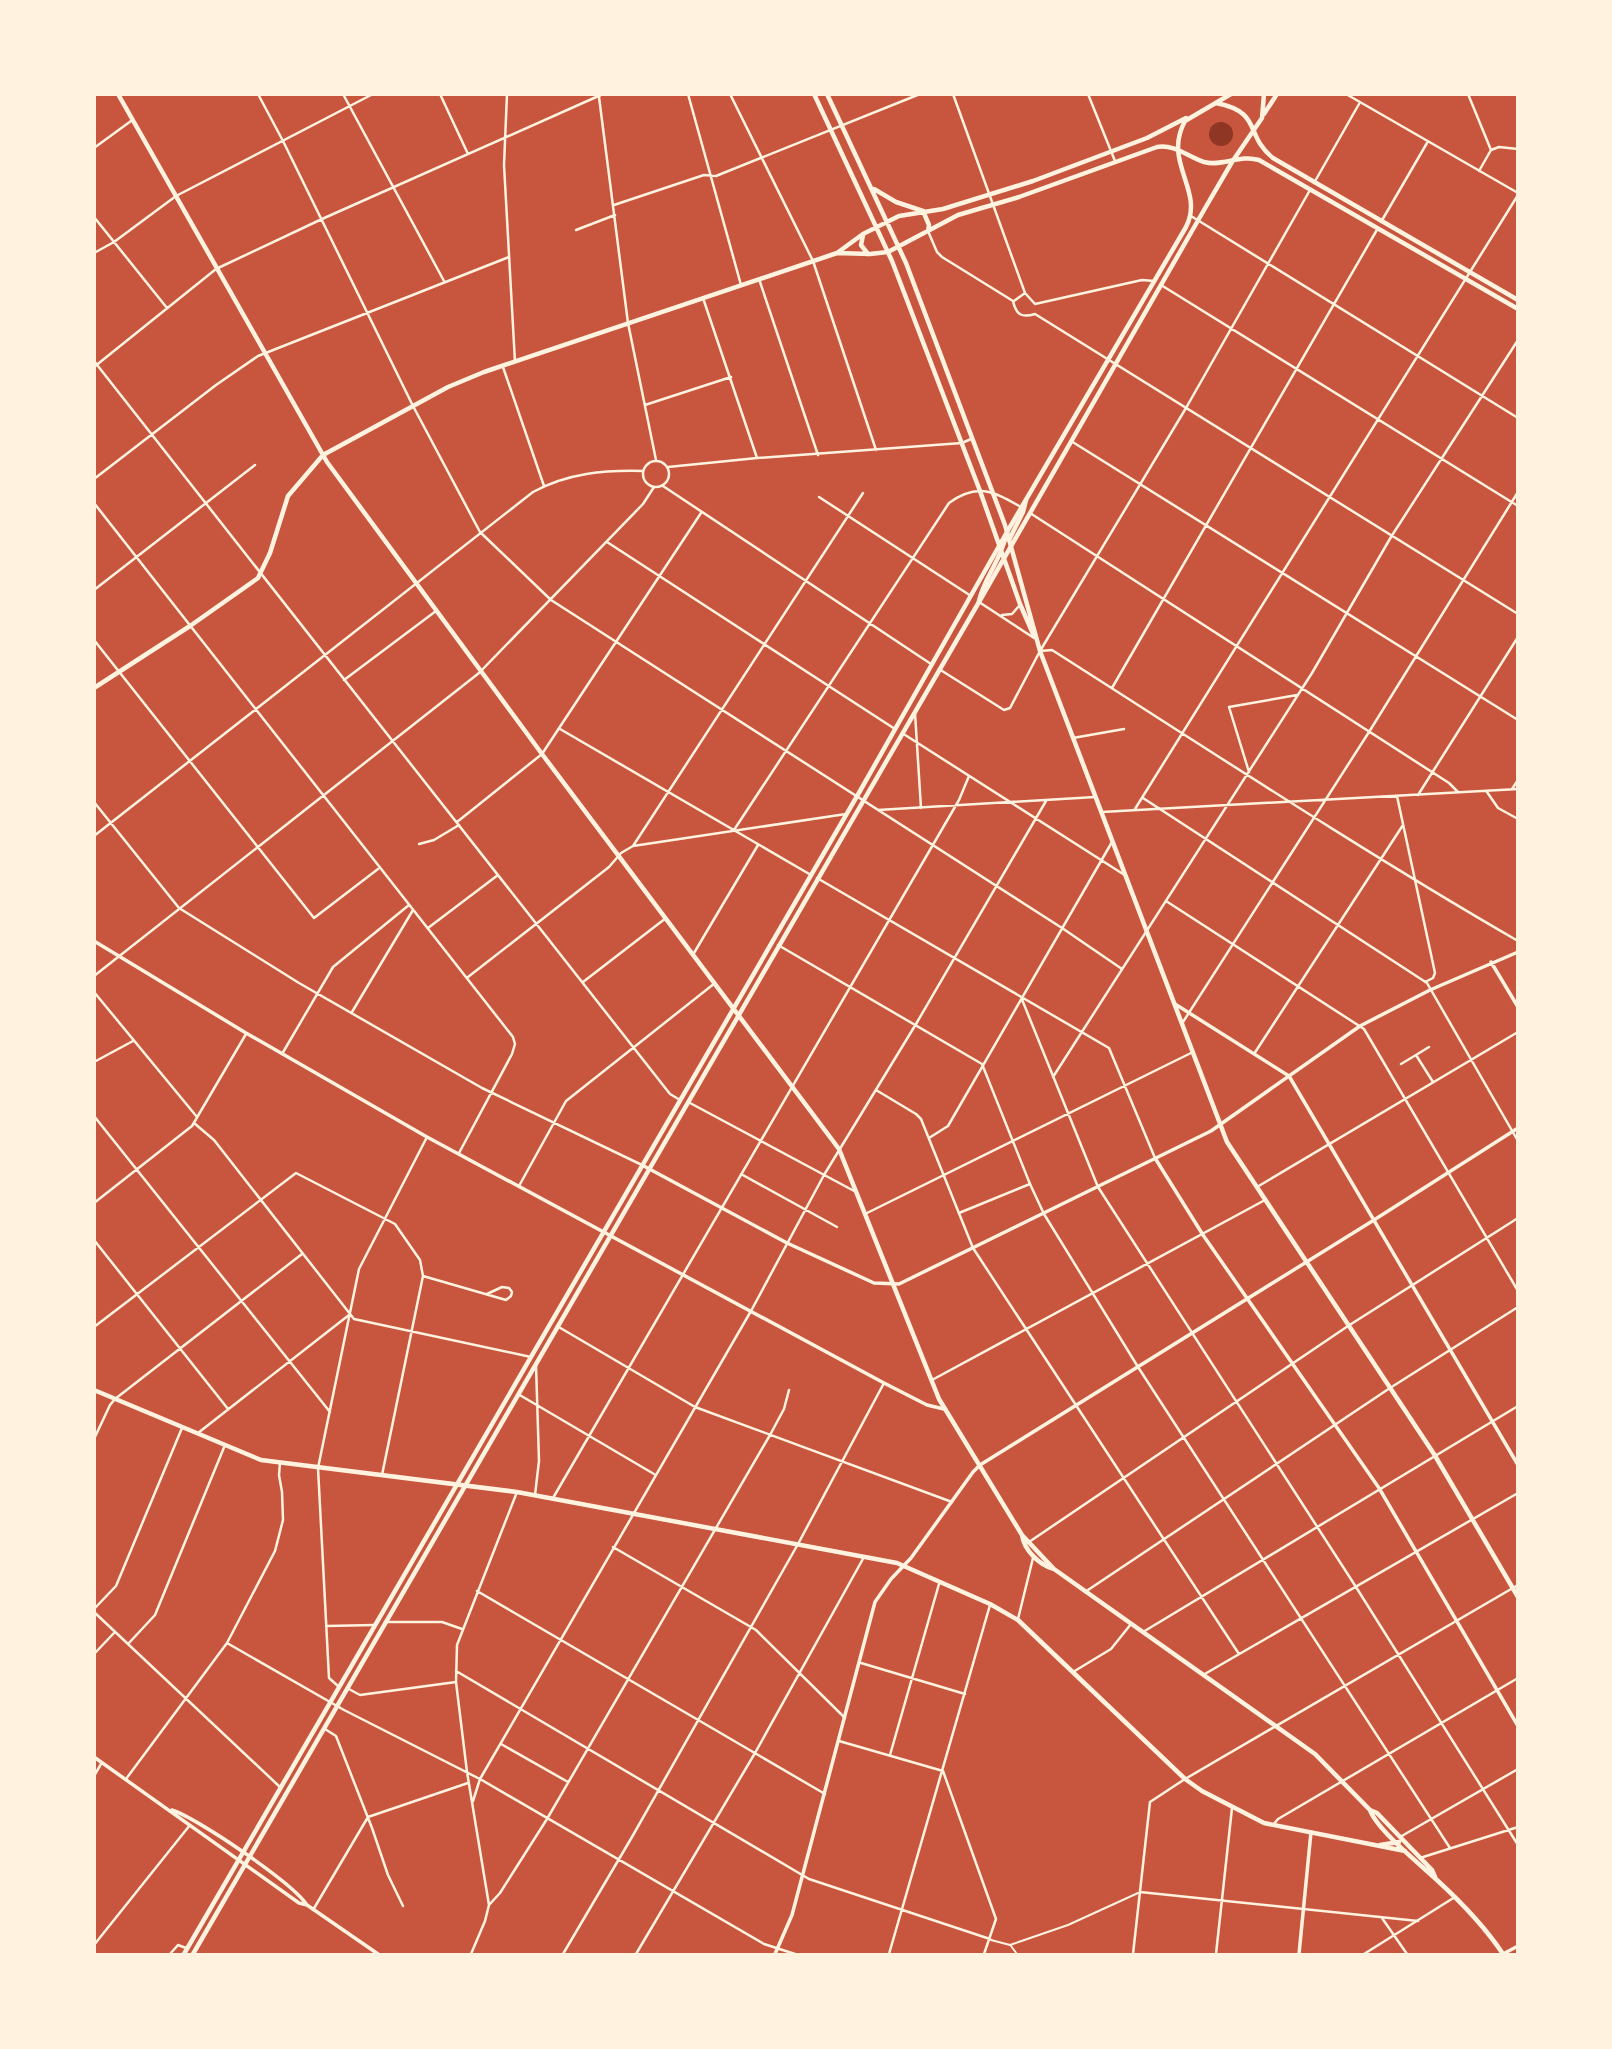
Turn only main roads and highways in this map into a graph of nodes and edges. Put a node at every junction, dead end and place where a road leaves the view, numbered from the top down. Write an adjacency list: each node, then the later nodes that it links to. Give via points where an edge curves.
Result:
1 (118, 94): 25 (main road)
2 (814, 94): 16 (main road)
3 (827, 94): 13 (main road)
4 (1231, 94): 7 (main road)
5 (1264, 94): 8 (main road)
6 (1277, 94): 8 (main road)
7 (1216, 103): 9 (main road); 10 (main road, via 1244,112)
8 (1264, 114): 10 (main road)
9 (1191, 116): 11 (main road, via 1180,132); 14 (main road, via 1147,138 989,196)
10 (1254, 131): 12 (main road); 23 (main road, via 1269,155)
11 (1177, 150): 12 (main road, via 1204,162); 17 (main road, via 1157,146 958,215); 26 (main road, via 1191,216)
12 (1232, 162): 24 (main road, via 1246,157 1259,160); 29 (main road)
13 (870, 186): 14 (main road); 15 (main road)
14 (923, 211): 15 (main road); 17 (main road)
15 (887, 222): 16 (main road); 19 (main road)
16 (877, 228): 18 (main road); 20 (main road)
17 (928, 231): 19 (main road)
18 (863, 234): 21 (main road); 22 (main road, via 862,245)
19 (899, 247): 20 (main road); 27 (main road)
20 (888, 252): 22 (main road); 30 (main road)
21 (837, 253): 22 (main road); 25 (main road, via 466,379)
22 (868, 254)
23 (1517, 300)
24 (1517, 309)
25 (323, 455): 33 (main road, via 288,496 261,574); 34 (main road)
26 (1026, 499): 27 (main road); 28 (main road)
27 (1007, 532): 28 (main road); 30 (main road); 31 (main road)
28 (1009, 539): 29 (main road); 31 (main road)
29 (1011, 545): 31 (main road); 32 (main road)
30 (999, 546): 31 (main road); 34 (main road)
31 (1002, 556): 32 (main road); 35 (main road)
32 (1036, 640): 41 (main road, via 1227,1142 1434,1454)
33 (94, 688)
34 (734, 1007): 35 (main road); 37 (main road)
35 (738, 1014): 38 (main road); 39 (main road, via 839,1149 939,1399)
36 (94, 1390): 37 (main road, via 261,1460)
37 (457, 1483): 38 (main road); 47 (main road)
38 (466, 1485): 44 (main road, via 904,1566 1018,1620 1202,1791 1273,1825); 49 (main road)
39 (1022, 1535): 40 (main road); 40 (main road)
40 (1035, 1555): 43 (main road, via 1315,1754)
41 (1515, 1587): 42 (main road)
42 (1517, 1597)
43 (1400, 1840): 44 (main road); 45 (main road); 46 (main road)
44 (1379, 1845): 45 (main road)
45 (1406, 1851): 46 (main road)
46 (1435, 1878): 48 (main road)
47 (186, 1952)
48 (1503, 1954)
49 (192, 1955)

